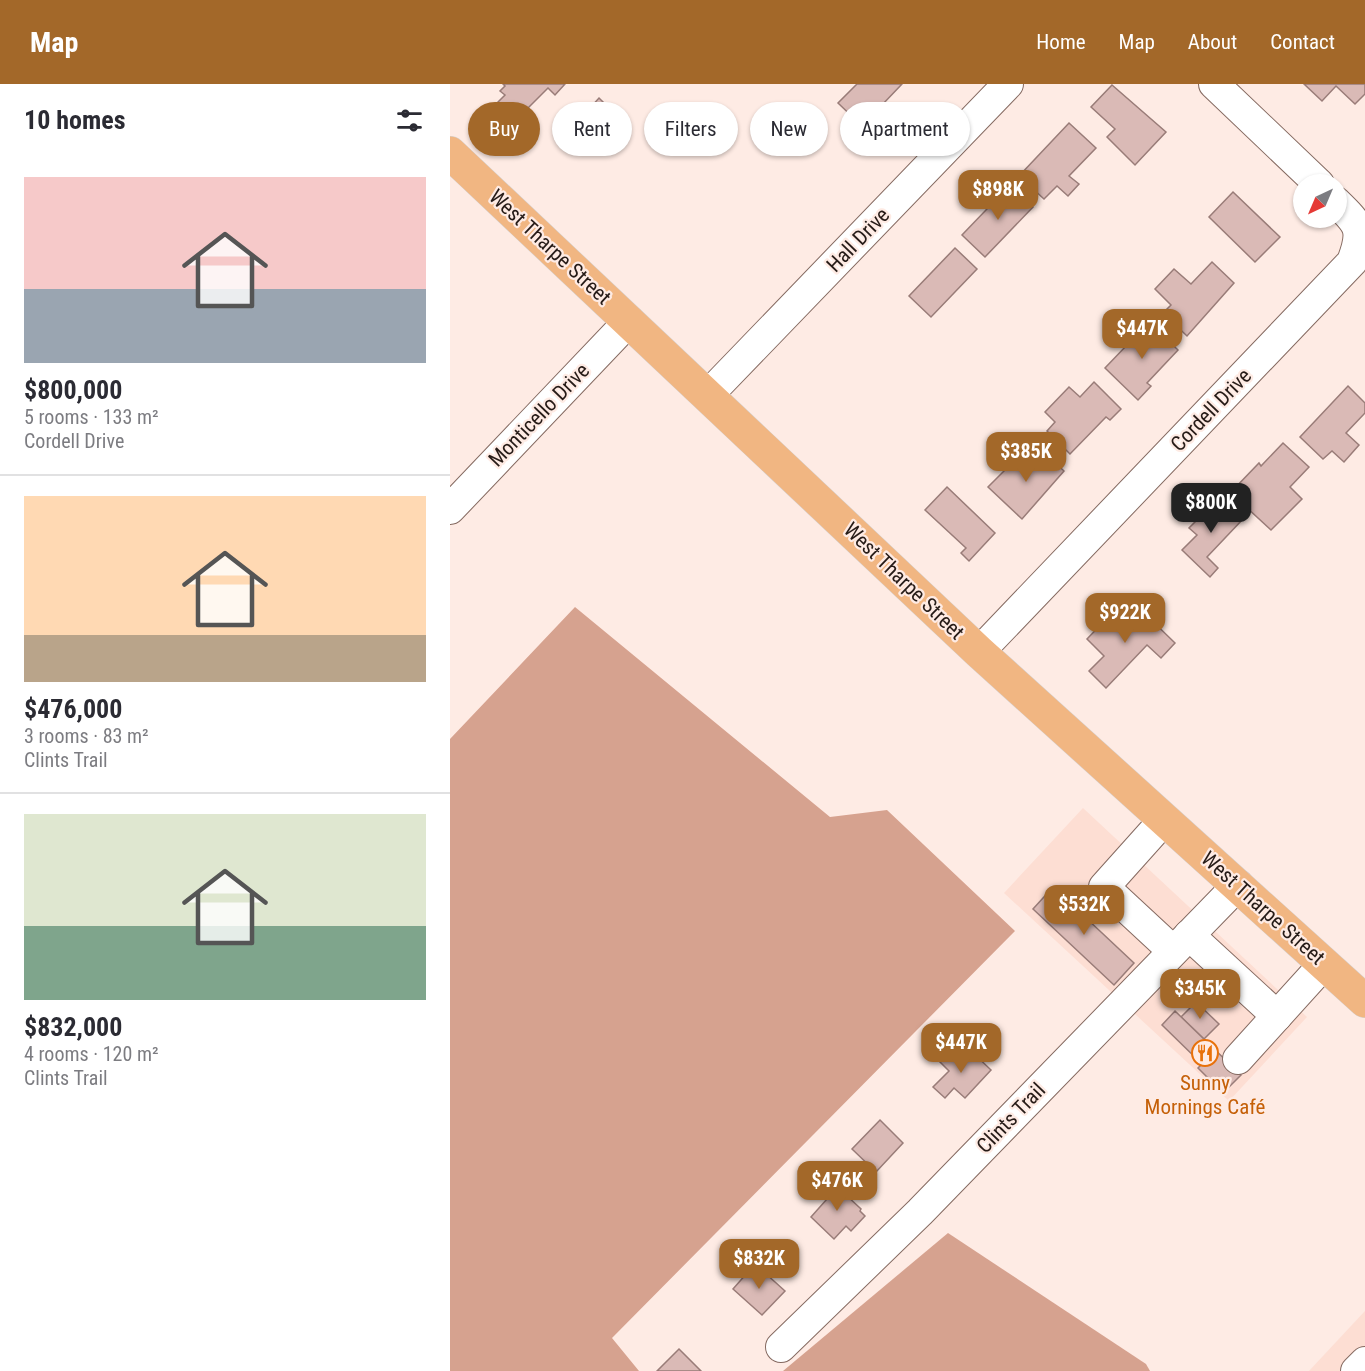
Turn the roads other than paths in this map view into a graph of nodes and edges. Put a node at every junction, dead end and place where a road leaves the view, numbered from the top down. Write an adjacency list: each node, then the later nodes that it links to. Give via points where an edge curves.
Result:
1 (1008, 84): 7 (street, Hall Drive)
2 (1214, 84): 4 (street)
3 (450, 153): 6 (main road, West Tharpe Street)
4 (1308, 174)
5 (1347, 214): 9 (street, Cordell Drive, via 1358,226 1360,240 1352,262)
6 (629, 321): 7 (main road, West Tharpe Street); 8 (street, Monticello Drive)
7 (708, 396): 9 (main road, West Tharpe Street)
8 (450, 509)
9 (979, 652): 10 (main road, West Tharpe Street)
10 (1164, 820): 11 (main road, West Tharpe Street); 12 (street, via 1104,887)
11 (1238, 885): 12 (street, Clints Trail); 13 (main road, West Tharpe Street)
12 (1181, 943): 15 (street); 17 (street, Clints Trail, via 920,1212)
13 (1324, 964): 14 (main road, West Tharpe Street); 15 (street)
14 (1365, 1001)
15 (1277, 1016): 16 (street)
16 (1238, 1059)
17 (781, 1347)
18 (1365, 1362): 19 (street)
19 (1356, 1371)

